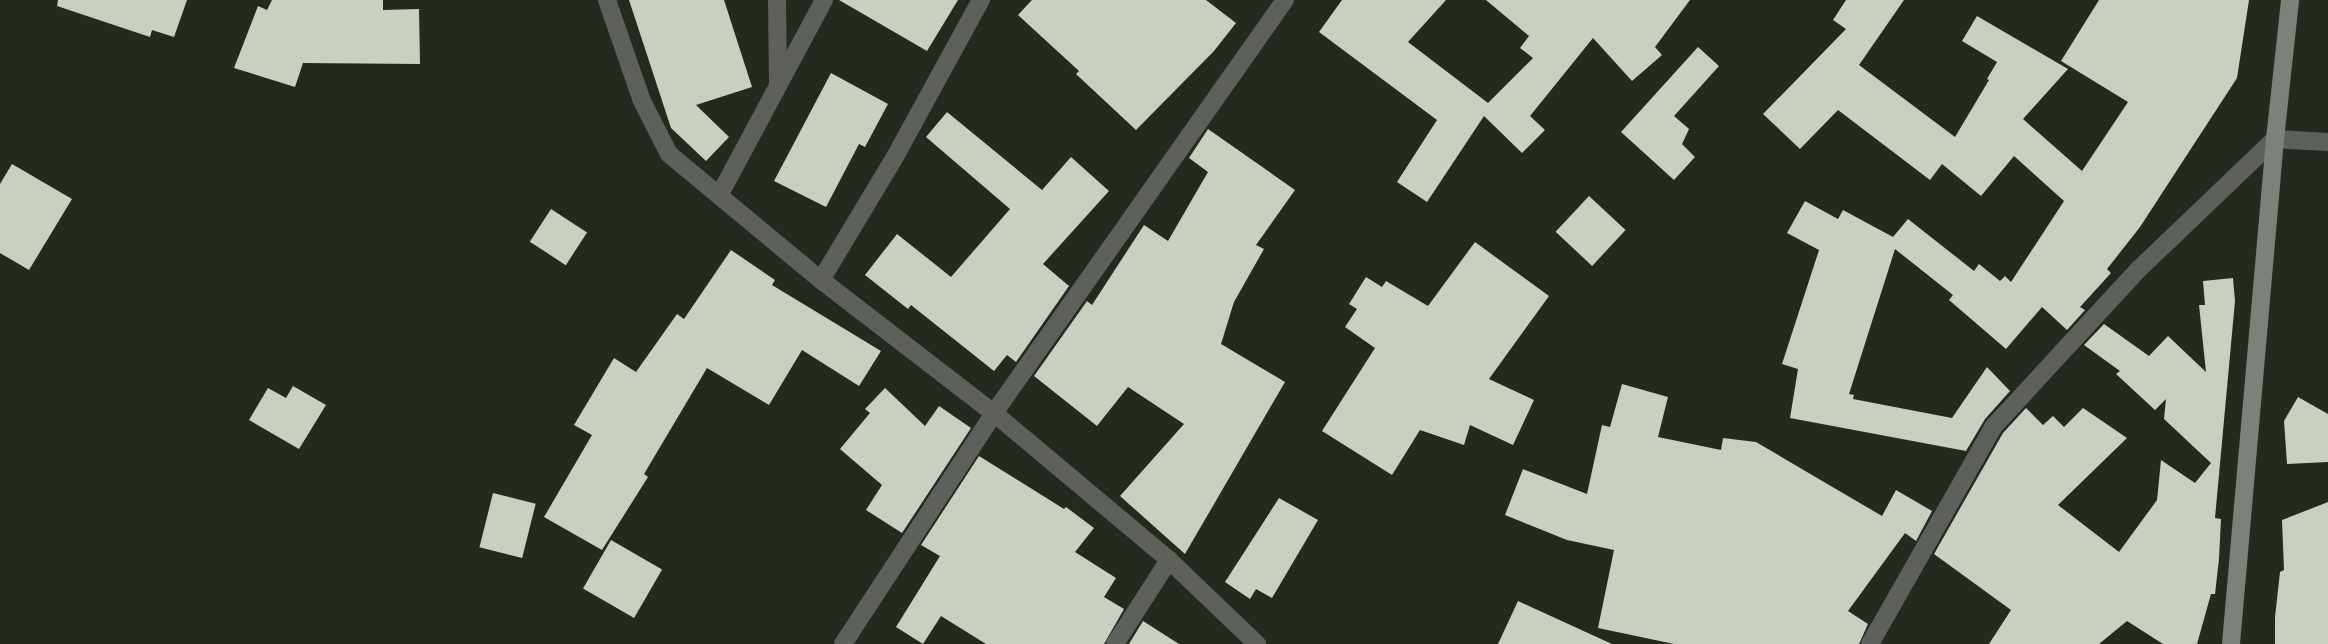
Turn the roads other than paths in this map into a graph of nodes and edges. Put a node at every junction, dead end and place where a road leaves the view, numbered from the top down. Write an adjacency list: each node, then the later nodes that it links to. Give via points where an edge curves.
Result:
1 (607, 0): 10 (street, via 642,102 669,155)
2 (777, 0): 7 (street)
3 (824, 0): 7 (street)
4 (981, 0): 11 (street)
5 (1285, 0): 12 (street)
6 (2290, 0): 8 (street)
7 (778, 85): 10 (street)
8 (2275, 139): 9 (street); 17 (street, via 2138,269 1994,426); 18 (street)
9 (2328, 142)
10 (720, 194): 11 (street)
11 (821, 280): 12 (street)
12 (993, 413): 13 (street); 14 (street)
13 (1169, 560): 15 (street); 16 (street)
14 (843, 644)
15 (1115, 644)
16 (1257, 644)
17 (1870, 644)
18 (2231, 644)

